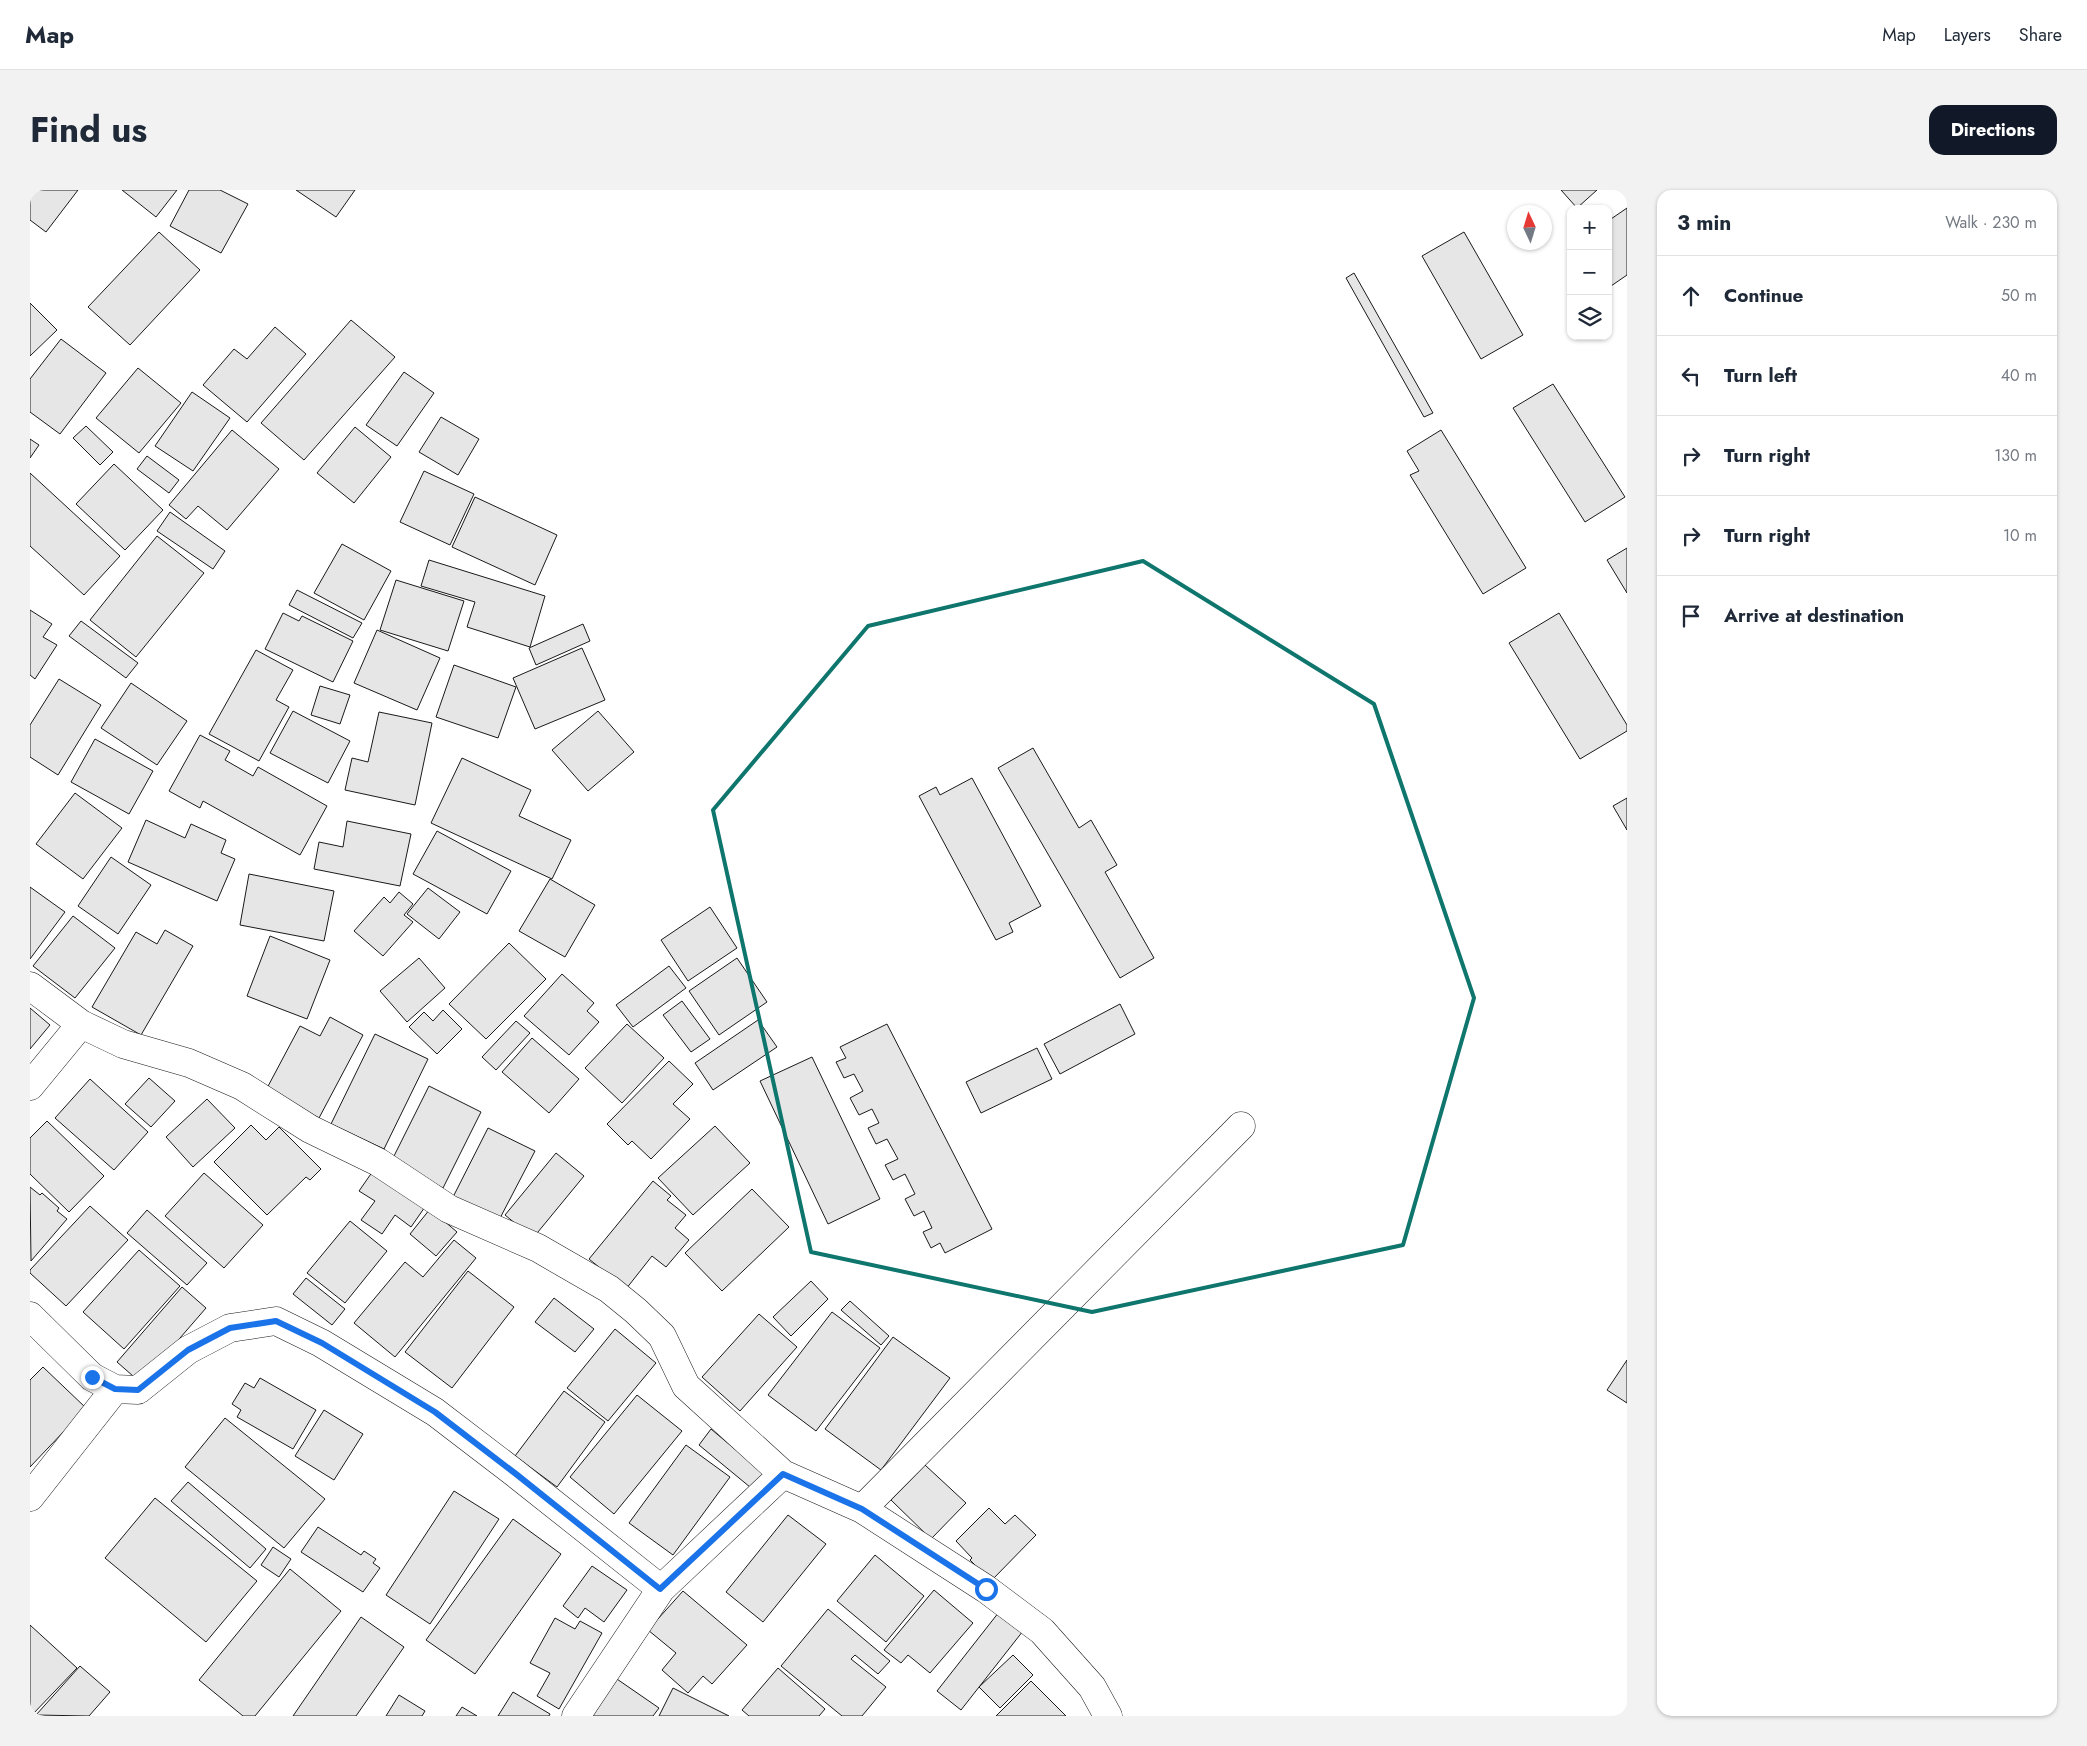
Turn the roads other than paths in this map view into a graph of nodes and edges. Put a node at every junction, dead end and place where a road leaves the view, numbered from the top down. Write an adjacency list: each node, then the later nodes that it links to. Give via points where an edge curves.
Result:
1 (30, 986): 2 (street)
2 (81, 1024): 3 (street); 7 (street, via 123,1044 189,1063 242,1086 310,1129 378,1162 449,1208 538,1248 609,1290 662,1336 686,1386)
3 (30, 1086)
4 (1241, 1126): 9 (street)
5 (30, 1316): 6 (street, via 92,1377)
6 (115, 1389): 8 (street); 10 (street, via 138,1390 188,1350 230,1328 276,1321 322,1343 435,1412)
7 (783, 1474): 9 (street); 10 (street)
8 (30, 1497)
9 (862, 1509): 12 (street, via 986,1589 1042,1631 1092,1687)
10 (660, 1589): 11 (street)
11 (576, 1716)
12 (1108, 1716)

